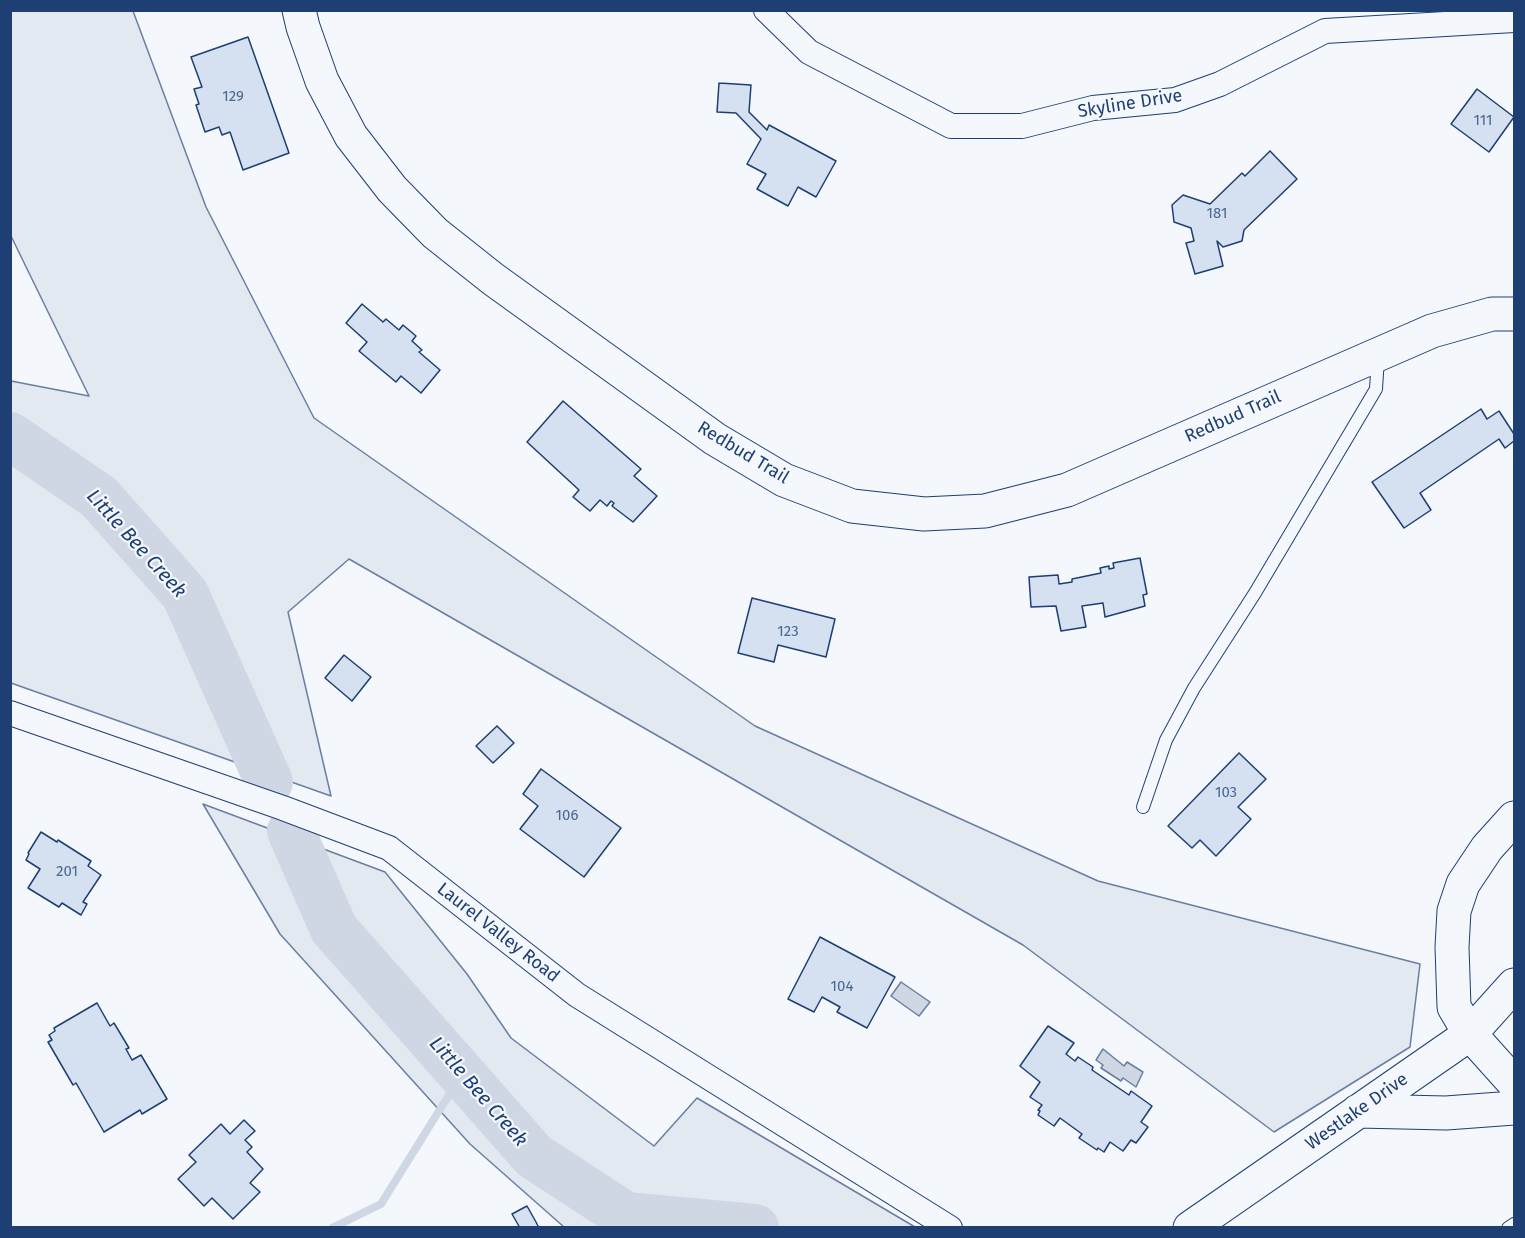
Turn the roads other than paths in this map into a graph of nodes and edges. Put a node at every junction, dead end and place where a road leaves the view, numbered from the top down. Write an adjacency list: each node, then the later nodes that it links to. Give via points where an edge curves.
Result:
1 (299, 10): 5 (street, Redbud Trail, via 322,81 351,136 392,189 435,233 716,439 784,480 852,506 924,514 985,511 1067,490)
2 (766, 10): 3 (street, Skyline Drive, via 809,52 951,126 1022,126 1093,108 1175,100 1220,84 1325,31)
3 (1515, 20)
4 (1515, 314): 5 (street, Redbud Trail, via 1492,314 1432,331)
5 (1378, 354): 7 (lane, via 1376,389 1194,688 1166,740)
6 (10, 713): 15 (street, Laurel Valley Road, via 389,848 577,994)
7 (1143, 807)
8 (1515, 818): 10 (street, via 1487,848 1463,884 1454,910 1454,1007)
9 (1515, 985): 10 (street, Westlake Drive)
10 (1470, 1034): 11 (street); 13 (street, Westlake Drive)
11 (1515, 1083)
12 (1515, 1108): 13 (street, via 1446,1113)
13 (1358, 1111): 16 (street, Westlake Drive)
14 (1515, 1224): 17 (lane)
15 (950, 1227)
16 (1190, 1227)
17 (1508, 1227)

